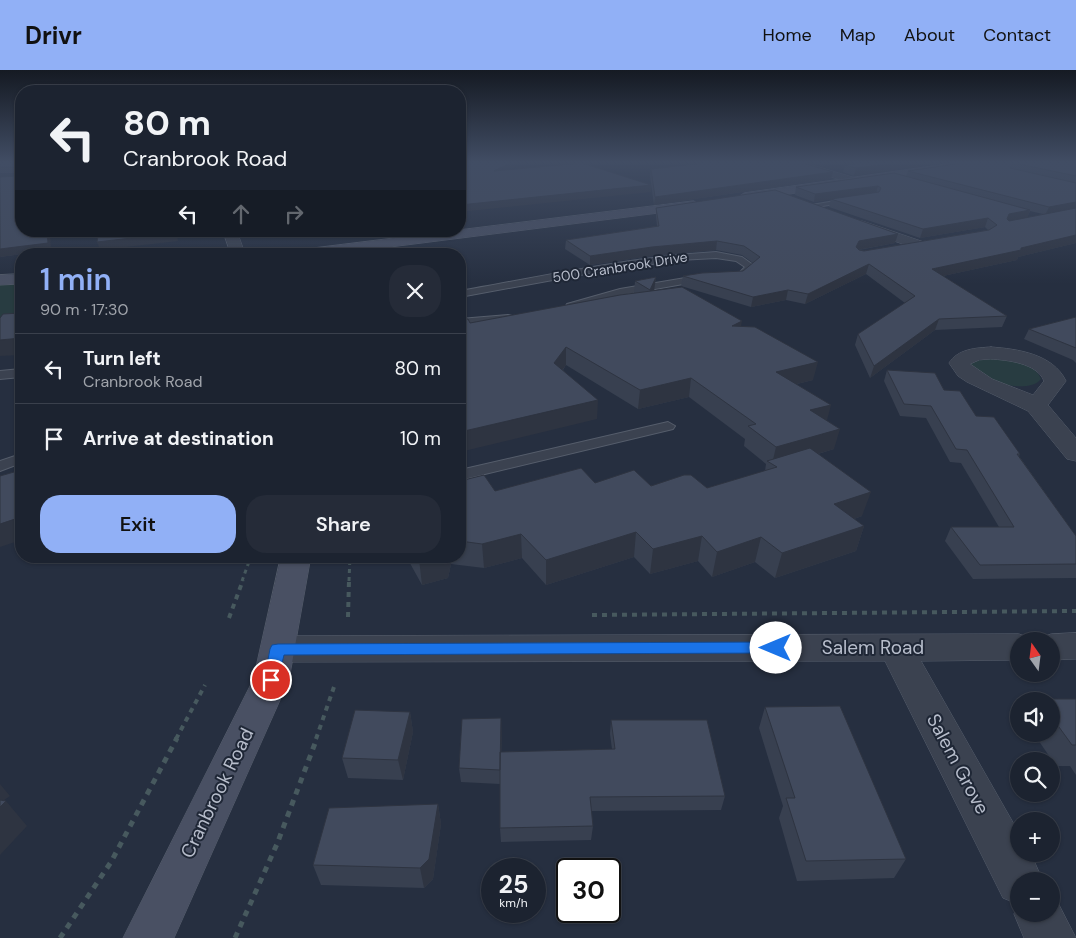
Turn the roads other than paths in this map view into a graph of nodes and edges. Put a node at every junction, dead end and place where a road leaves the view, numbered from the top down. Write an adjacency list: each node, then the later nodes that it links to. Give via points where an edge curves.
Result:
1 (698, 204): 5 (main road)
2 (803, 204): 4 (street)
3 (826, 204): 4 (lane)
4 (810, 206): 8 (street, via 924,244)
5 (466, 233)
6 (433, 237): 7 (main road)
7 (346, 248)
8 (891, 250)
9 (15, 279): 10 (main road)
10 (0, 280)
11 (466, 293): 12 (lane, 500 Cranbrook Drive, via 680,257 716,256 739,260 751,267 740,277 700,278 620,292)
12 (560, 308)
13 (523, 316): 14 (lane)
14 (466, 321)
15 (15, 374): 16 (lane)
16 (0, 375)
17 (1036, 406): 19 (street)
18 (668, 426): 22 (lane)
19 (1076, 454)
20 (15, 460): 21 (lane)
21 (0, 466)
22 (466, 474)
23 (295, 563): 28 (main road, Cranbrook Road)
24 (1060, 646): 25 (street)
25 (1076, 646)
26 (896, 647): 27 (street, Salem Road); 28 (street, Salem Road); 29 (street, Salem Grove)
27 (1010, 647)
28 (278, 649): 31 (main road, Cranbrook Road, via 271,680)
29 (1015, 872)
30 (1042, 922): 32 (street)
31 (148, 938)
32 (1050, 938)

